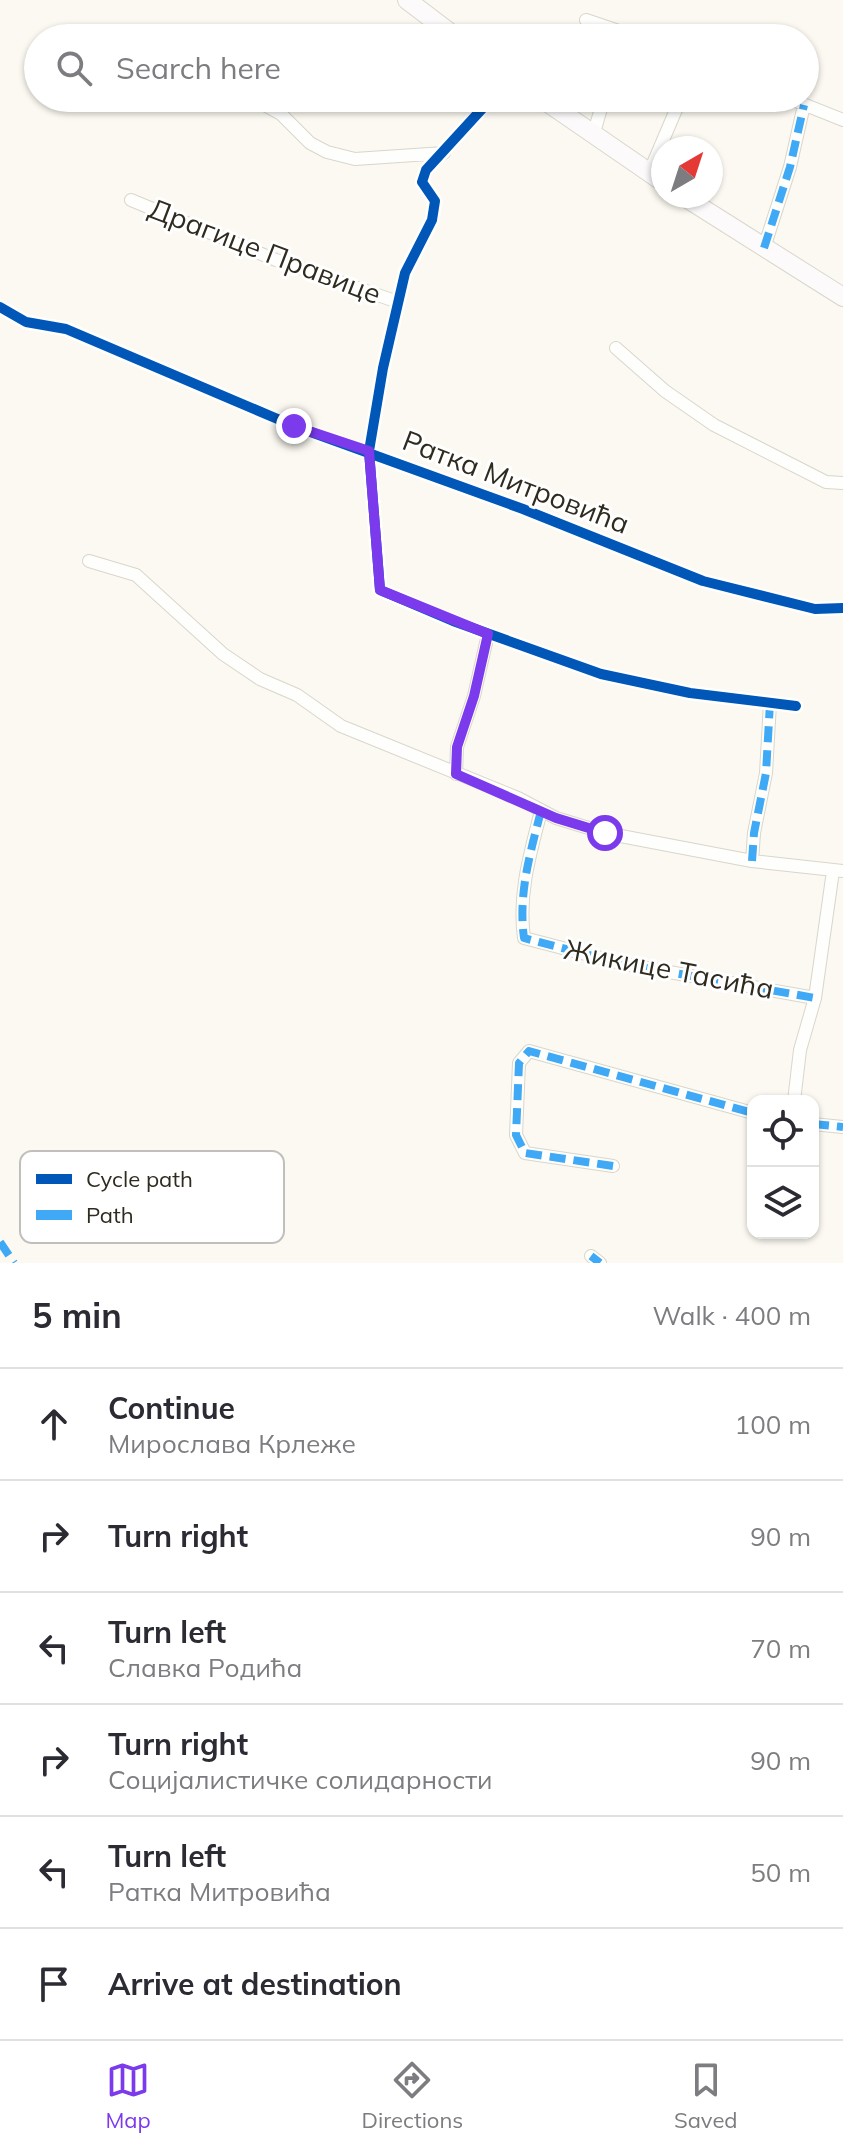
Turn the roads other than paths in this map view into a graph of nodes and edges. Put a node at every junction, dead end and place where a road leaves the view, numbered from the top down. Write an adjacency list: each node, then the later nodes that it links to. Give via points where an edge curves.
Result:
1 (407, 0): 3 (street)
2 (586, 20): 4 (street)
3 (439, 24)
4 (596, 24)
5 (819, 111): 12 (street)
6 (277, 112): 15 (street, via 310,143 355,159)
7 (480, 112): 15 (street)
8 (560, 112): 13 (street)
9 (600, 112): 13 (street)
10 (677, 112): 14 (street)
11 (802, 112): 19 (street)
12 (843, 120)
13 (593, 136): 16 (street)
14 (669, 136)
15 (444, 153): 21 (street, via 426,170 422,182 435,201 432,220 405,273)
16 (651, 174)
17 (131, 200): 21 (street, Драгице Правице, via 276,260)
18 (702, 208): 19 (street)
19 (764, 248): 20 (street)
20 (843, 297)
21 (398, 302): 24 (street)
22 (0, 307): 24 (street, Ратка Митровића, via 26,322 66,329 294,426)
23 (616, 348): 25 (street, via 714,425 826,482)
24 (369, 451): 27 (street, Ратка Митровића, via 703,581 815,609); 28 (street, via 380,590)
25 (843, 483)
26 (89, 561): 31 (street, via 136,575 223,654 260,679 297,695 341,726)
27 (843, 608)
28 (488, 634): 29 (street, via 601,674); 31 (street, via 457,747)
29 (770, 703): 30 (street); 33 (street)
30 (796, 706)
31 (456, 774): 32 (street)
32 (541, 811): 33 (street, via 605,833); 35 (street, Жикице Тасића, via 524,877 524,938 624,964)
33 (752, 861): 34 (street)
34 (838, 871): 35 (street)
35 (815, 998): 36 (street, via 800,1050)
36 (795, 1095)
37 (747, 1111): 40 (street, via 529,1051 519,1063 516,1135 525,1153)
38 (819, 1125): 39 (street)
39 (843, 1127)
40 (613, 1166)

